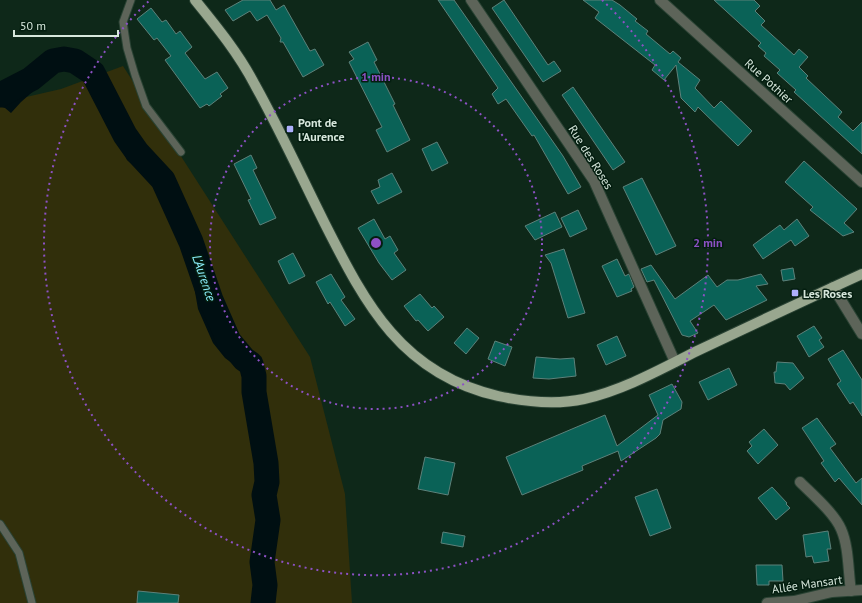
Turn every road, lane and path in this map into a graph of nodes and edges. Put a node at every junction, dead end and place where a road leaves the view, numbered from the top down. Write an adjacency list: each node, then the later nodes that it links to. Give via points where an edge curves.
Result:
1 (131, 0): 5 (lane, via 122,22 135,75 146,106)
2 (195, 0): 10 (main road, via 222,34 255,84 362,295 394,336 422,363 460,384 487,394 528,401 556,402 584,399 615,389)
3 (471, 0): 10 (street, Rue des Roses, via 594,181)
4 (660, 0): 6 (street, Rue Pothier)
5 (181, 152)
6 (862, 182)
7 (862, 274): 8 (main road)
8 (833, 287): 9 (street); 10 (main road)
9 (862, 334)
10 (675, 362)
11 (800, 482): 13 (street, Allée Mansart, via 836,520 841,529)
12 (0, 524): 15 (lane, via 18,553)
13 (851, 590): 14 (street, Allée Mansart); 16 (street, Allée Mansart, via 794,601)
14 (862, 590)
15 (32, 603)
16 (767, 603)

